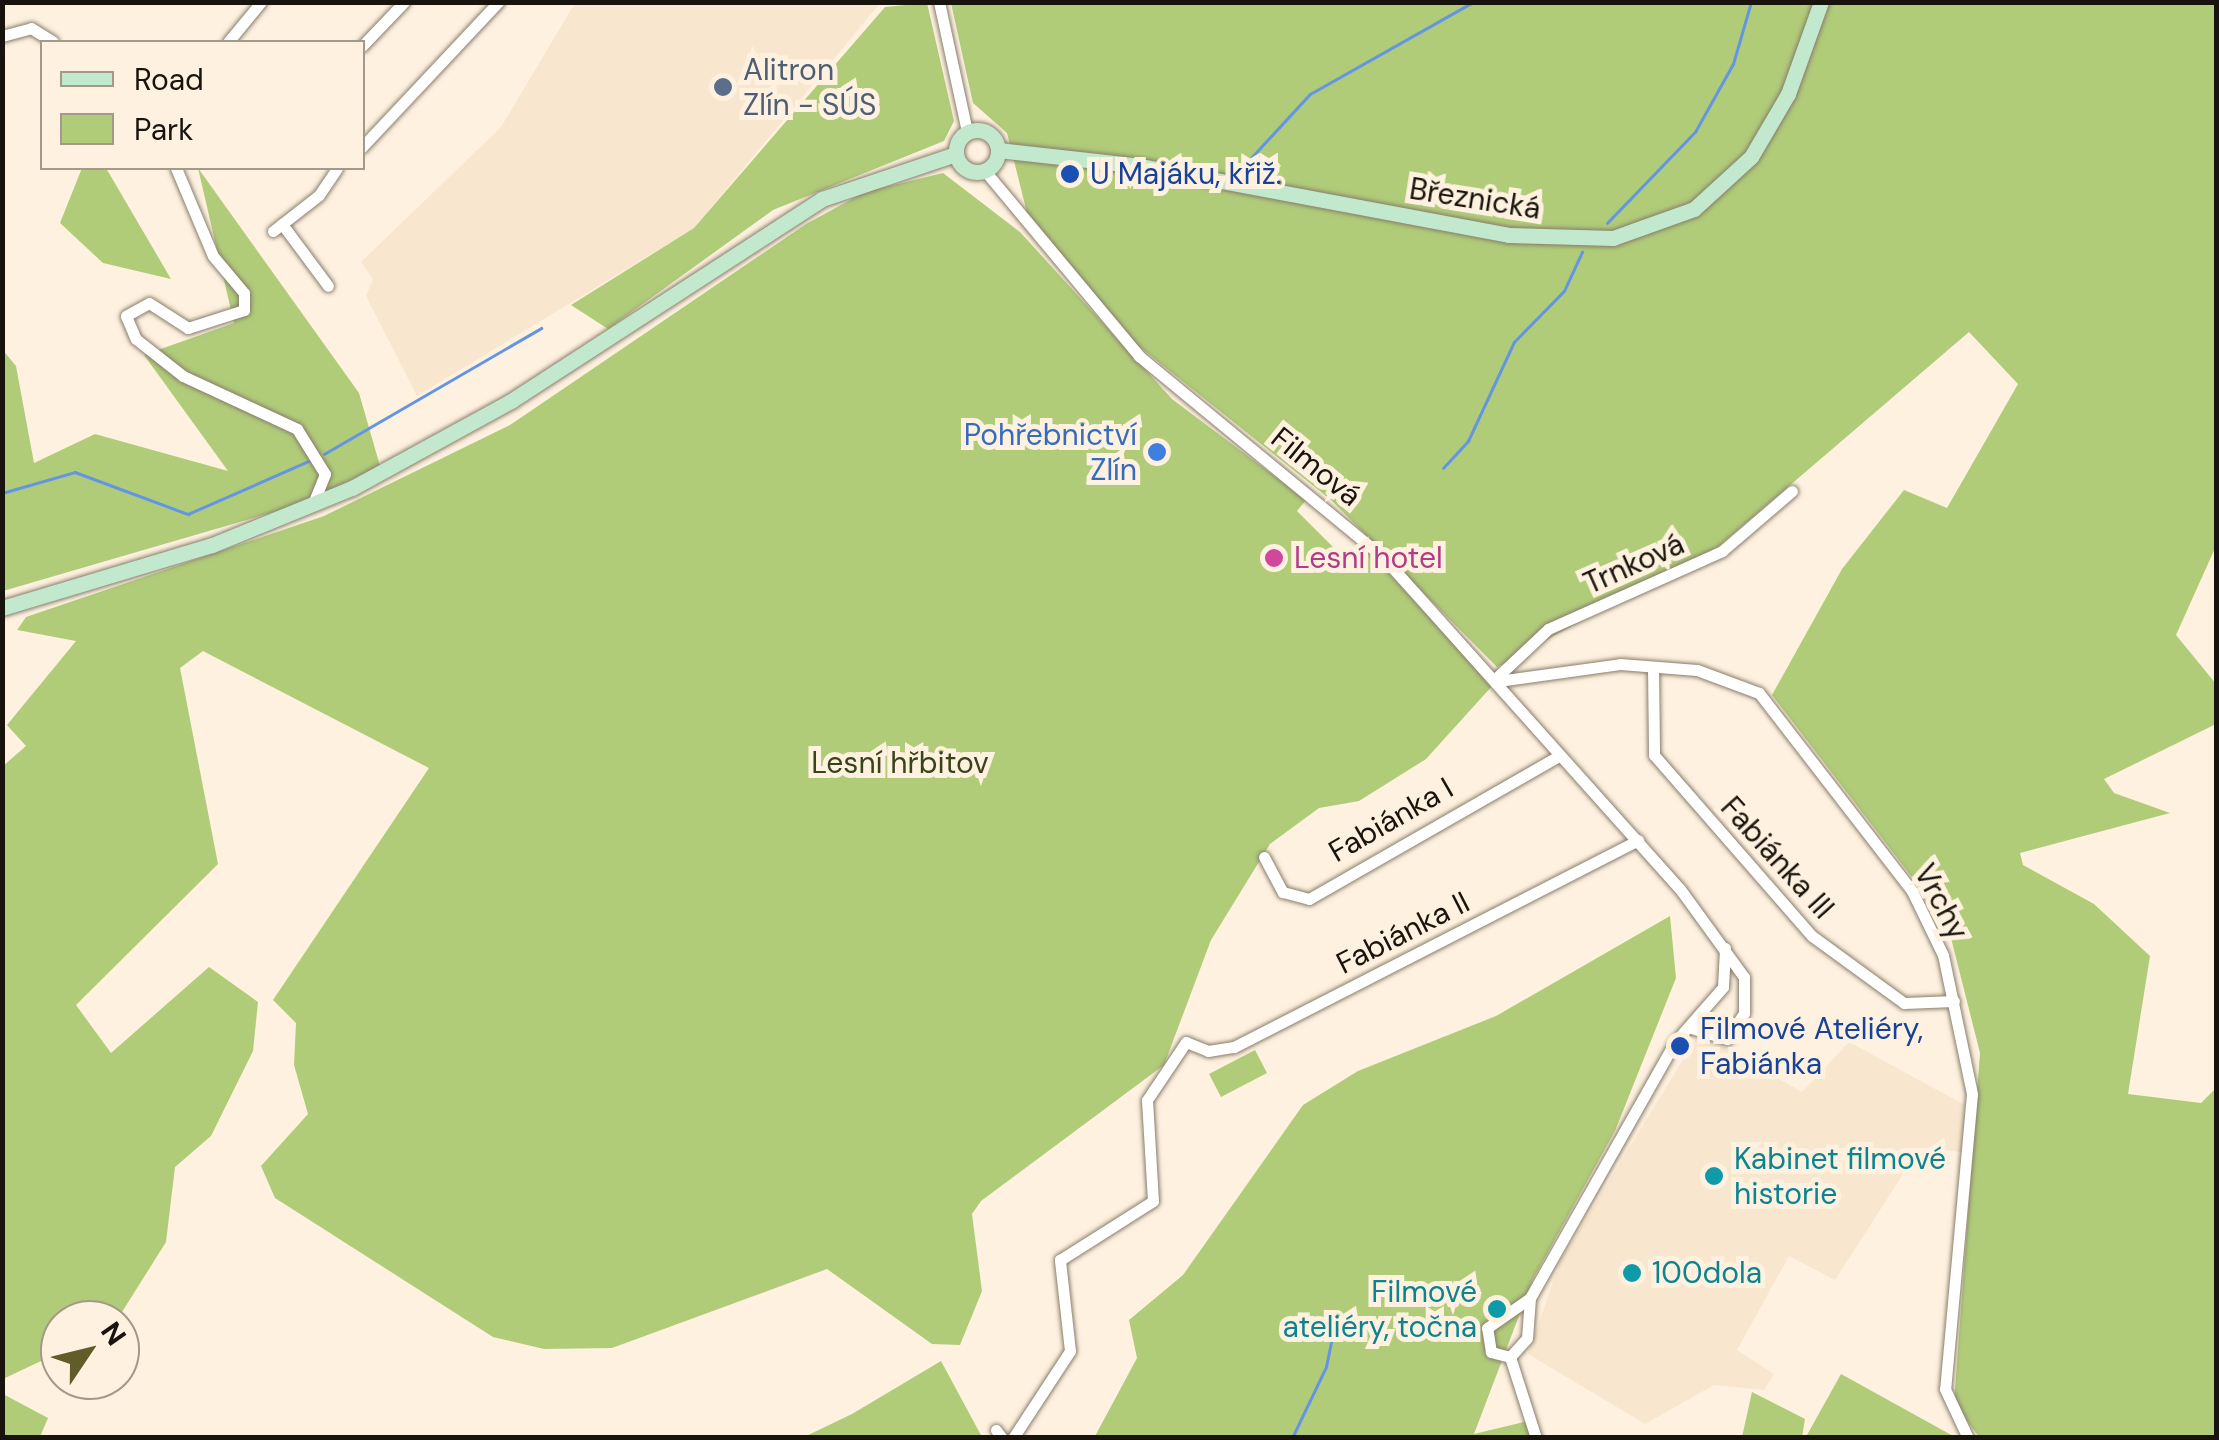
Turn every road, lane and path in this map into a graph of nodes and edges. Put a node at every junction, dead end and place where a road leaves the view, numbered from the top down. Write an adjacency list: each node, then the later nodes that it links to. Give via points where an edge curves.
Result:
1 (261, 2): 8 (street)
2 (404, 2): 9 (street)
3 (498, 2): 11 (street)
4 (938, 2): 10 (street)
5 (1821, 2): 12 (main road, Březnická, via 1788,94 1751,157 1694,210 1614,238 1509,236 1141,166)
6 (2, 36): 7 (street, via 31,28)
7 (50, 40)
8 (230, 40)
9 (365, 43)
10 (967, 132): 12 (main road, Březnická, via 988,133); 13 (main road)
11 (365, 144)
12 (998, 150): 16 (main road)
13 (956, 154): 16 (main road, via 968,170); 19 (main road, via 822,199 451,437)
14 (177, 170): 19 (street, via 213,256 244,293 244,310 188,328 149,303 126,316 136,339 182,376 297,430 325,474)
15 (335, 170): 17 (street, via 278,228)
16 (985, 171): 22 (street, Filmová, via 1139,356 1345,520)
17 (328, 286)
18 (1792, 491): 22 (street, Trnková, via 1722,552 1548,630)
19 (312, 506): 20 (main road)
20 (2, 608)
21 (1653, 668): 22 (street, Vrchy, via 1566,666); 27 (street, Vrchy, via 1732,679 1773,705 1912,891); 27 (street, Fabiánka III, via 1654,755 1812,936 1904,1003)
22 (1496, 680): 23 (street, Filmová)
23 (1560, 755): 24 (street, Filmová); 25 (street, Fabiánka I, via 1310,899 1283,892)
24 (1638, 840): 26 (street, Filmová); 31 (street, Fabiánka II, via 1234,1046 1186,1042 1146,1100 1152,1201 1141,1216 1062,1256 1070,1351)
25 (1264, 857)
26 (1725, 948): 28 (street, via 1723,987); 28 (street, Filmová, via 1744,977 1744,1013 1722,1042)
27 (1954, 1001): 33 (street, Vrchy, via 1972,1121 1945,1389)
28 (1690, 1028): 29 (street)
29 (1530, 1298): 30 (street, via 1527,1338); 30 (street, via 1487,1328 1491,1352)
30 (1510, 1357): 32 (street)
31 (1013, 1438)
32 (1536, 1438)
33 (1968, 1438)

